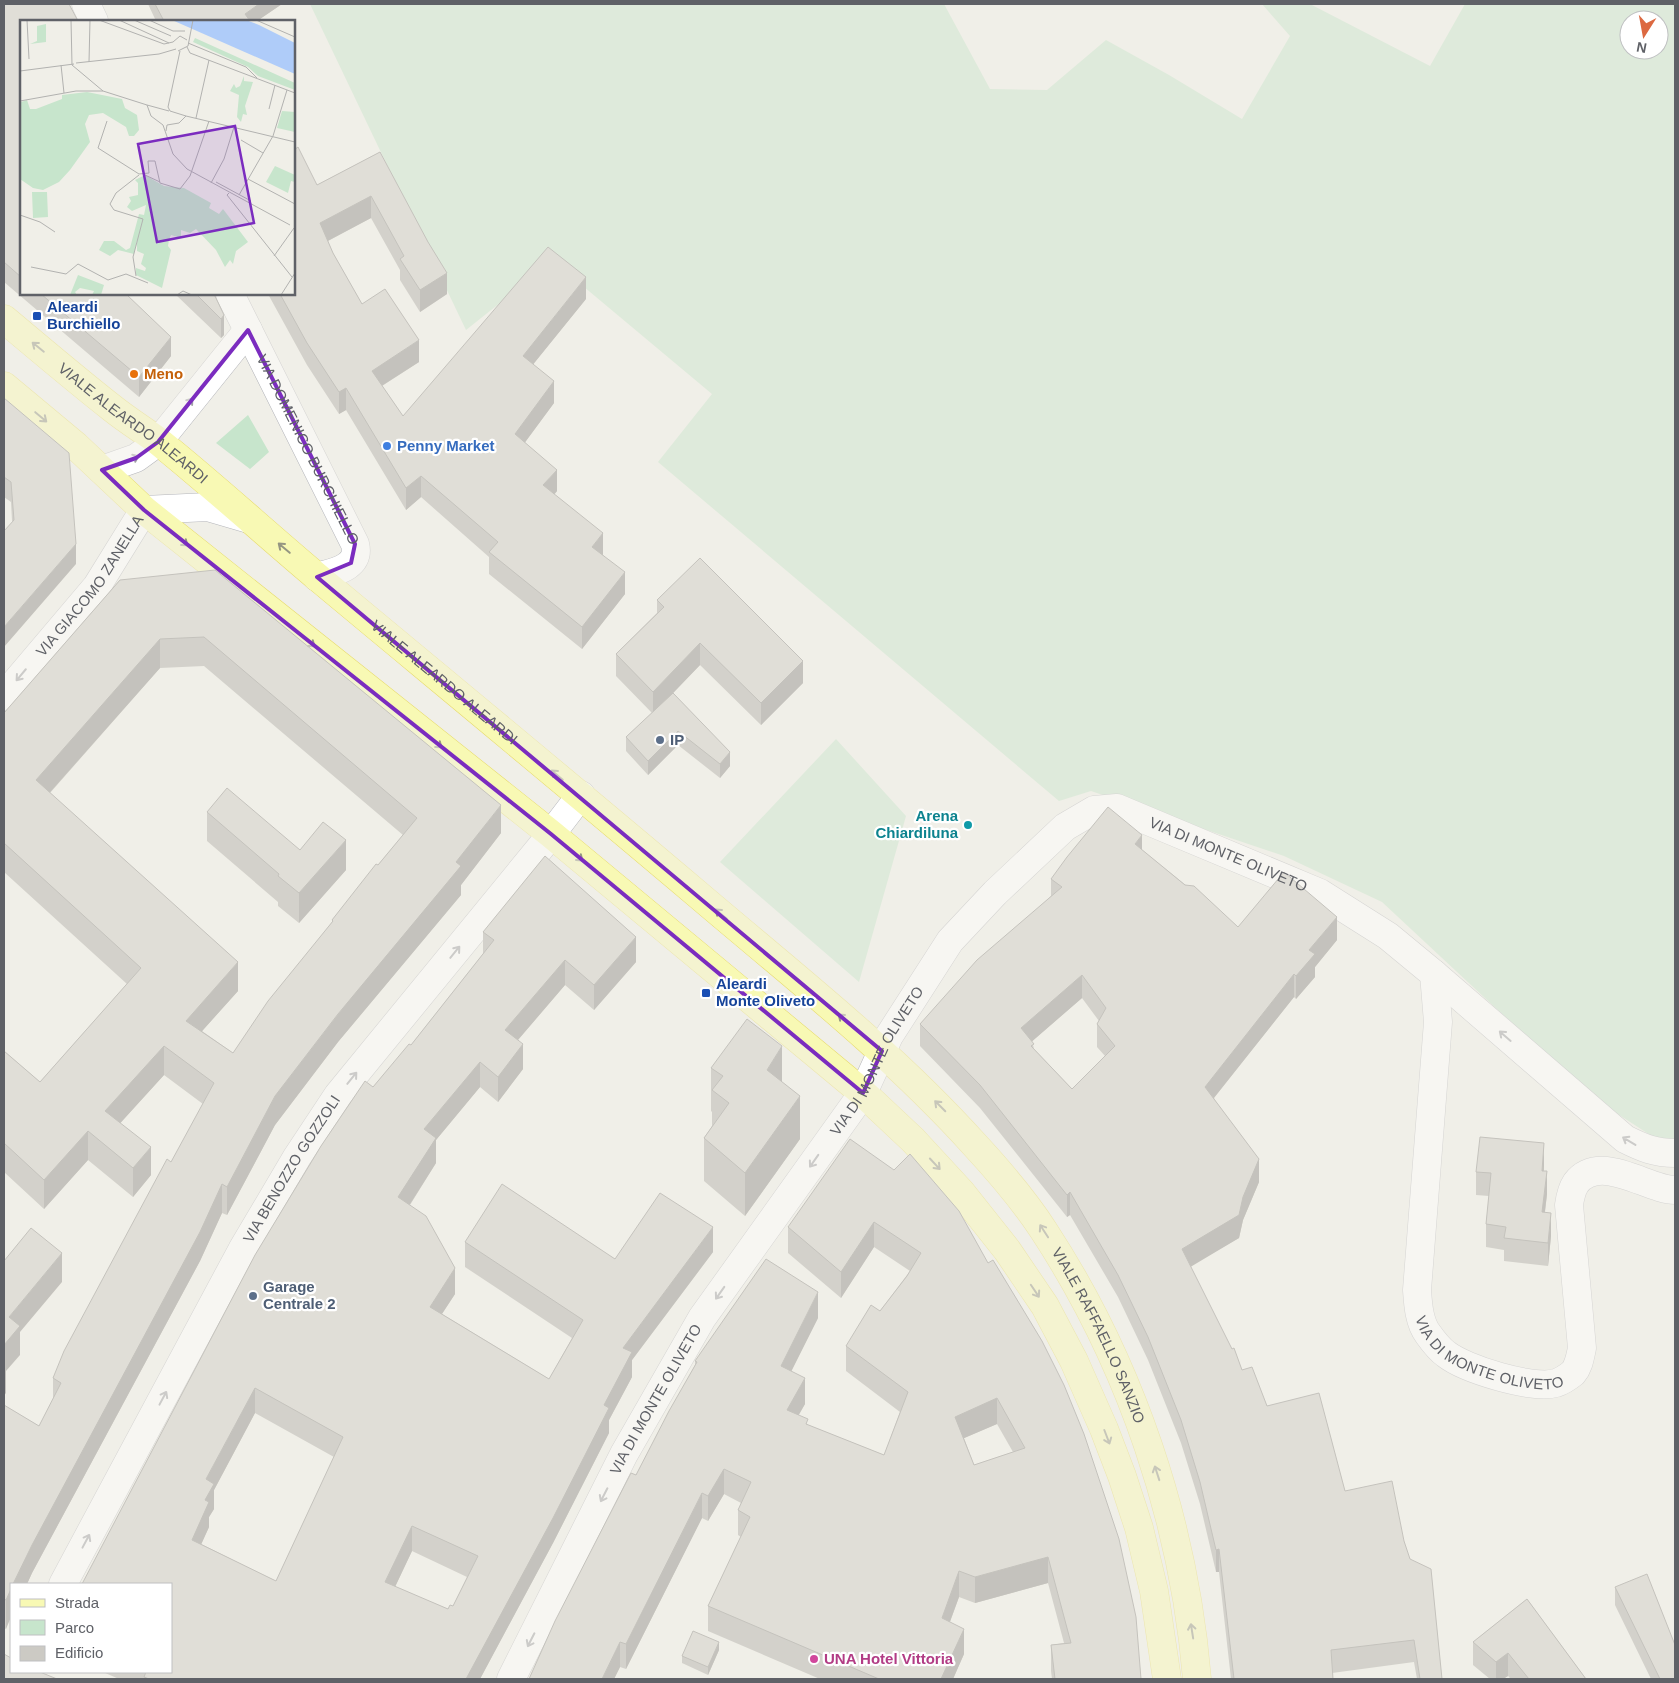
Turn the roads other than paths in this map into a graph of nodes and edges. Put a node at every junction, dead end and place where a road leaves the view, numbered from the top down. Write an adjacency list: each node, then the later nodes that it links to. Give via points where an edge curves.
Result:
1 (86, 4): 2 (street)
2 (94, 20)
3 (230, 295): 5 (street, VIA DOMENICO BURCHIELLO)
4 (4, 319): 7 (main road, VIALE ALEARDO ALEARDI, one-way to 4)
5 (248, 330): 7 (street, VIA DOMENICO BURCHIELLO, one-way to 5); 11 (street, VIA DOMENICO BURCHIELLO, via 355,544 354,558 346,567)
6 (4, 386): 8 (main road, one-way to 8)
7 (158, 442): 8 (street, one-way to 7, via 136,458); 10 (main road, VIALE ALEARDO ALEARDI)
8 (102, 470): 9 (main road)
9 (144, 510): 10 (street, VIA GIACOMO ZANELLA, via 208,507); 12 (street, VIA GIACOMO ZANELLA, one-way to 12, via 97,586); 14 (main road, one-way to 14)
10 (249, 519): 11 (main road, VIALE ALEARDO ALEARDI, one-way to 10)
11 (317, 576): 13 (main road, VIALE ALEARDO ALEARDI, one-way to 11)
12 (4, 696)
13 (581, 795): 14 (street, VIA BENOZZO GOZZOLI); 16 (main road, VIALE ALEARDO ALEARDI, one-way to 13)
14 (551, 834): 17 (main road, one-way to 17); 20 (street, VIA BENOZZO GOZZOLI, one-way to 14, via 242,1250 302,1149 338,1095)
15 (1434, 974): 16 (street, VIA DI MONTE OLIVETO, via 1388,936 1320,893 1117,808 1094,810 1065,827 950,941); 18 (street, VIA DI MONTE OLIVETO, one-way to 15, via 1658,1153 1625,1139); 19 (street, VIA DI MONTE OLIVETO, via 1438,1022 1417,1290 1426,1332 1447,1355 1516,1381 1548,1384 1565,1379 1579,1364 1582,1348 1568,1205 1576,1183 1599,1172 1622,1173)
16 (882, 1051): 17 (street, VIA DI MONTE OLIVETO); 23 (main road, VIALE RAFFAELLO SANZIO, one-way to 16, via 1184,1579 1168,1507 1134,1410 1084,1297 1043,1228 998,1170 942,1108)
17 (863, 1093): 21 (street, VIA DI MONTE OLIVETO, one-way to 21, via 702,1318 624,1454); 22 (main road, VIALE RAFFAELLO SANZIO, one-way to 22, via 961,1192 995,1235 1045,1306 1074,1360 1104,1429 1140,1528 1154,1591)
18 (1675, 1153)
19 (1675, 1190)
20 (64, 1583)
21 (511, 1679)
22 (1167, 1679)
23 (1198, 1679)

